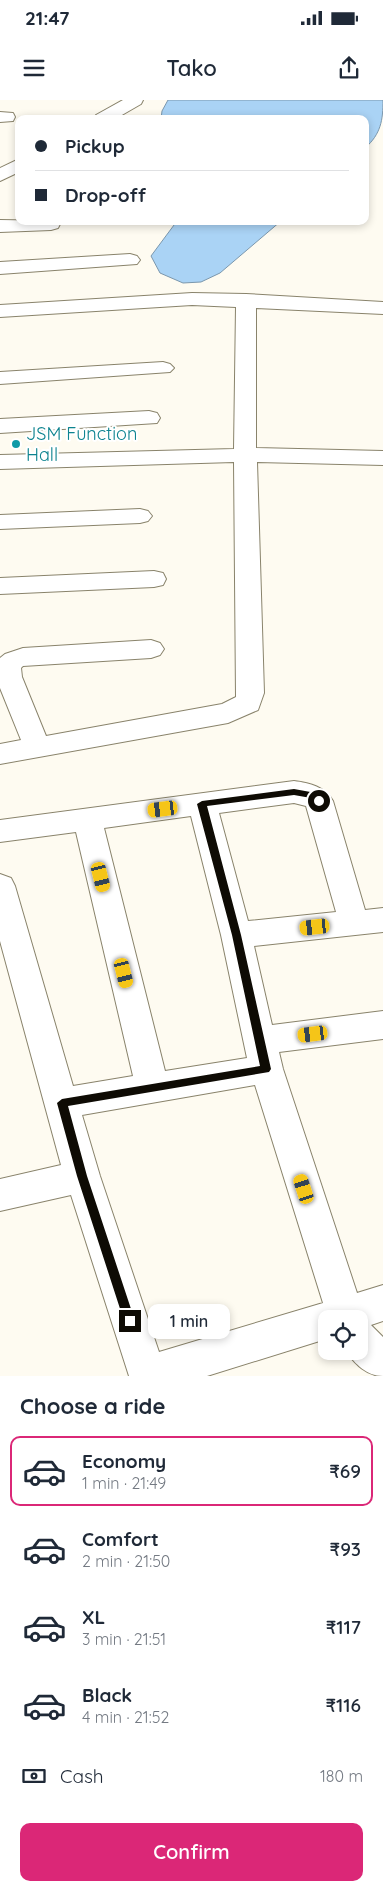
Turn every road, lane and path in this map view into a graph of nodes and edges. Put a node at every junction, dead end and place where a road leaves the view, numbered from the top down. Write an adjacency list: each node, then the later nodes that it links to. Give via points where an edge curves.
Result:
1 (135, 100): 2 (street)
2 (109, 115)
3 (15, 167): 4 (street)
4 (0, 176)
5 (26, 225): 6 (street)
6 (0, 226)
7 (130, 260): 8 (street)
8 (0, 268)
9 (246, 300): 10 (street); 11 (street, via 166,299); 16 (street)
10 (383, 308)
11 (0, 310)
12 (163, 368): 13 (street)
13 (0, 378)
14 (149, 418): 15 (street)
15 (0, 426)
16 (245, 455): 17 (street); 18 (street); 24 (street, via 251,693 248,703 228,713)
17 (383, 458)
18 (0, 462)
19 (140, 516): 20 (street)
20 (0, 522)
21 (154, 579): 22 (street)
22 (0, 586)
23 (151, 649): 24 (street, via 14,660 8,666 9,677)
24 (37, 747): 25 (street)
25 (0, 754)
26 (202, 804): 27 (street); 30 (street, via 294,792 313,796 319,801); 31 (street)
27 (87, 819): 28 (street); 34 (street)
28 (0, 831)
29 (0, 886): 35 (street)
30 (369, 922): 31 (street)
31 (236, 935): 33 (street)
32 (383, 1025): 33 (street)
33 (263, 1055): 34 (street); 39 (street)
34 (152, 1088): 35 (street)
35 (62, 1103): 36 (street)
36 (82, 1176): 37 (street); 44 (street)
37 (0, 1195)
38 (383, 1303): 40 (street)
39 (338, 1310)
40 (368, 1310)
41 (318, 1329): 44 (street)
42 (368, 1349): 43 (street)
43 (383, 1360)
44 (148, 1375)

